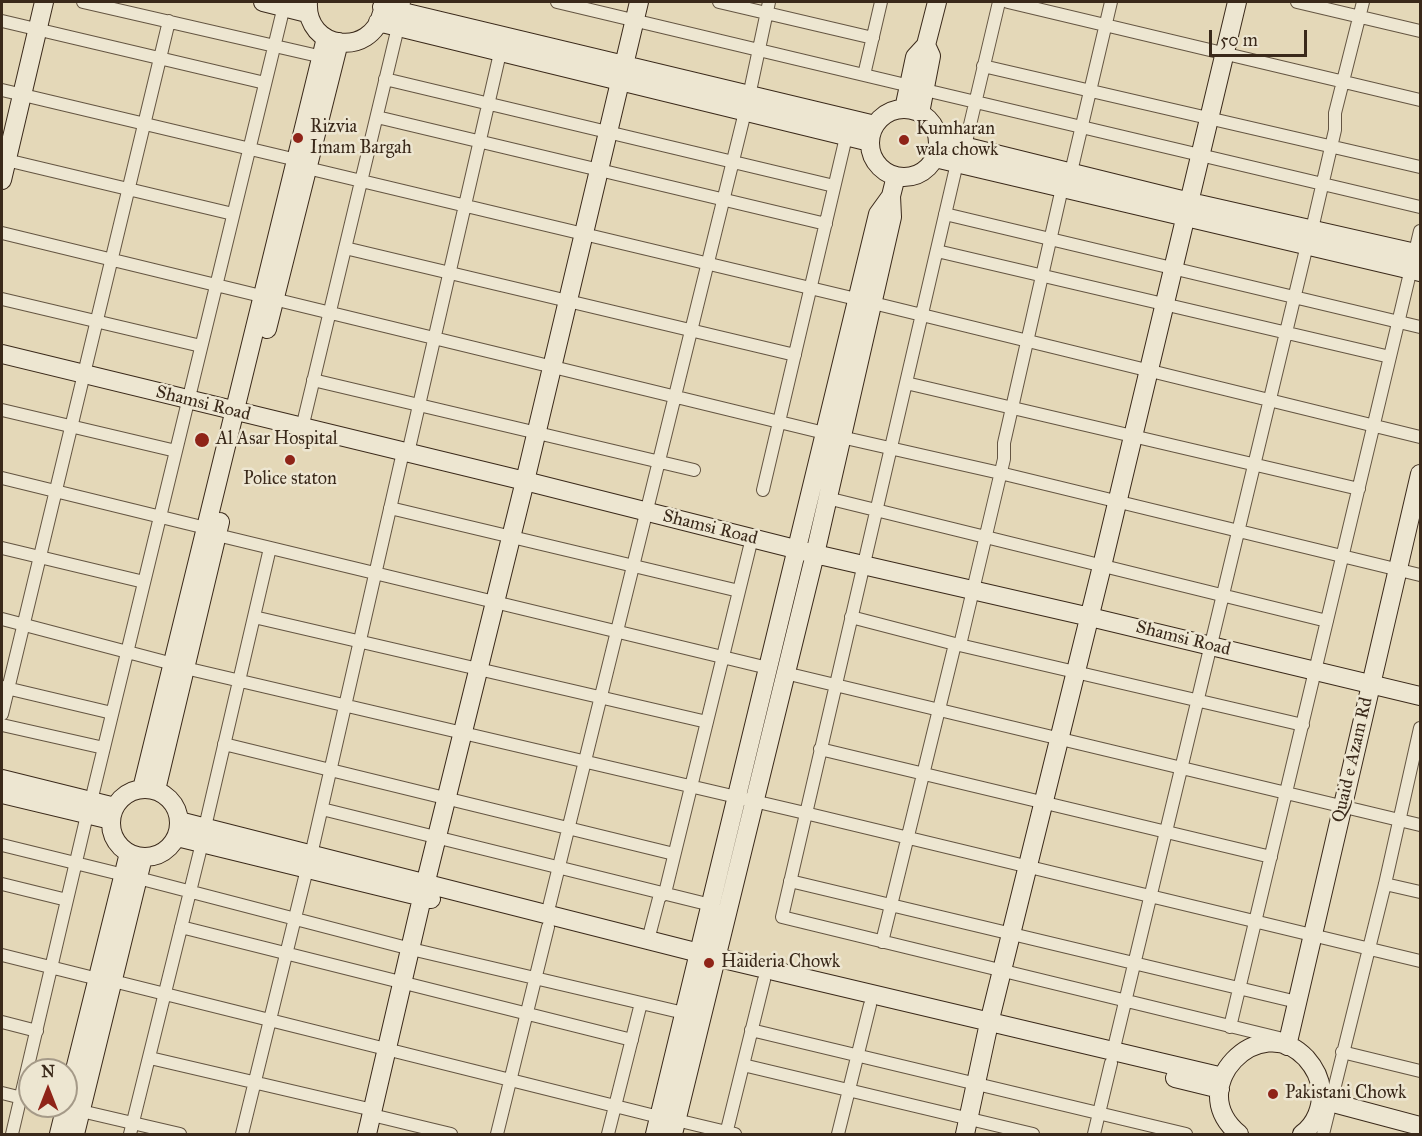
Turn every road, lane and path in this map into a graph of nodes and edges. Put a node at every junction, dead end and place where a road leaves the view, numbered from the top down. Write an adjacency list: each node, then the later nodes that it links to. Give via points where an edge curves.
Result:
1 (44, 2): 25 (street)
2 (83, 2): 23 (street)
3 (263, 2): 15 (street)
4 (557, 2): 21 (street)
5 (639, 2): 21 (street)
6 (719, 2): 17 (street)
7 (881, 2): 27 (street)
8 (937, 2): 40 (street, via 926,45 915,57)
9 (999, 2): 34 (street)
10 (1008, 2): 24 (street)
11 (1111, 2): 24 (street)
12 (1237, 2): 32 (street)
13 (1297, 2): 20 (street)
14 (1363, 2): 20 (street)
15 (284, 4): 16 (street); 28 (street)
16 (307, 7): 29 (street, via 312,24)
17 (768, 7): 27 (street); 30 (street)
18 (381, 10): 19 (street); 29 (street, via 374,30 365,38)
19 (401, 14): 31 (street); 35 (street); 37 (street)
20 (1359, 16): 26 (street); 38 (street)
21 (635, 20): 30 (street); 35 (street)
22 (2, 21): 25 (street)
23 (169, 21): 28 (street); 33 (street)
24 (1106, 25): 32 (street); 42 (street)
25 (38, 30): 33 (street); 43 (street)
26 (1420, 31)
27 (873, 38): 36 (street)
28 (274, 46): 29 (street); 39 (street)
29 (330, 49): 65 (street)
30 (759, 50): 36 (street); 47 (street)
31 (500, 52): 35 (street); 46 (street)
32 (1225, 53): 38 (street); 50 (street)
33 (160, 58): 39 (street); 51 (street)
34 (983, 66): 42 (street); 45 (street)
35 (622, 74): 47 (street); 53 (street)
36 (864, 75): 40 (street)
37 (386, 79): 46 (street); 49 (street)
38 (1343, 81): 44 (street); 59 (street)
39 (265, 83): 60 (street)
40 (917, 88): 45 (street); 48 (street)
41 (2, 90): 43 (street)
42 (1090, 91): 50 (street); 52 (street)
43 (22, 95): 51 (street); 63 (street)
44 (1420, 100)
45 (975, 102): 52 (street); 58 (street)
46 (488, 104): 53 (street); 57 (street)
47 (747, 104): 54 (street); 55 (street); 64 (street)
48 (912, 111): 54 (street, via 887,113); 56 (street, via 928,117)
49 (376, 117): 57 (street); 71 (street)
50 (1210, 118): 59 (street); 61 (street)
51 (144, 123): 60 (street); 75 (street)
52 (1082, 127): 61 (street); 72 (street)
53 (608, 132): 64 (street); 68 (street)
54 (872, 134): 55 (street); 69 (street, via 871,154 885,172)
55 (846, 137): 74 (street)
56 (939, 140): 58 (street); 62 (street)
57 (479, 142): 68 (street); 77 (street)
58 (965, 146): 72 (street)
59 (1331, 146): 67 (street); 73 (street)
60 (249, 148): 65 (street); 80 (street)
61 (1201, 155): 73 (street); 79 (street)
62 (936, 158): 66 (street); 69 (street, via 923,172 905,178)
63 (4, 159): 70 (street); 75 (street)
64 (733, 162): 74 (street); 76 (street)
65 (304, 163): 71 (street); 98 (street)
66 (957, 163): 72 (street); 81 (street)
67 (1420, 167)
68 (599, 170): 76 (street); 85 (street)
69 (896, 176): 102 (street, via 891,196 892,218)
70 (2, 180)
71 (361, 180): 77 (street); 88 (street)
72 (1067, 180): 79 (street); 87 (street)
73 (1323, 184): 78 (street); 86 (street)
74 (834, 186): 82 (street)
75 (128, 189): 80 (street); 90 (street)
76 (723, 200): 82 (street); 92 (street)
77 (465, 206): 85 (street); 94 (street)
78 (1420, 207)
79 (1188, 209): 86 (street); 93 (street)
80 (233, 214): 96 (street)
81 (945, 214): 87 (street); 89 (street)
82 (826, 224): 97 (street)
83 (1420, 231): 91 (street)
84 (2, 233): 90 (street)
85 (584, 234): 92 (street); 101 (street)
86 (1310, 237): 91 (street); 99 (street)
87 (1051, 239): 93 (street); 95 (street)
88 (345, 248): 94 (street); 104 (street)
89 (937, 250): 95 (street); 105 (street)
90 (111, 259): 96 (street); 106 (street)
91 (1417, 262): 107 (street)
92 (708, 264): 97 (street); 109 (street)
93 (1174, 268): 99 (street); 103 (street)
94 (449, 273): 101 (street); 111 (street)
95 (1042, 276): 103 (street); 112 (street)
96 (216, 285): 98 (street); 113 (street)
97 (811, 288): 102 (street); 115 (street)
98 (269, 297): 104 (street); 128 (street)
99 (1294, 297): 107 (street); 110 (street)
100 (2, 299): 106 (street)
101 (568, 301): 109 (street); 117 (street)
102 (865, 301): 105 (street); 134 (street)
103 (1165, 305): 110 (street); 118 (street)
104 (329, 312): 111 (street); 120 (street)
105 (921, 316): 112 (street); 121 (street)
106 (96, 321): 113 (street); 119 (street)
107 (1399, 321): 108 (street); 116 (street)
108 (1420, 327)
109 (691, 330): 115 (street); 122 (street)
110 (1286, 333): 116 (street); 124 (street)
111 (434, 338): 117 (street); 125 (street)
112 (1027, 342): 118 (street); 126 (street)
113 (201, 346): 123 (street)
114 (2, 354): 119 (street, Shamsi Road)
115 (795, 355): 129 (street)
116 (1390, 357): 130 (street)
117 (552, 366): 122 (street); 133 (street)
118 (1149, 371): 124 (street); 135 (street)
119 (83, 375): 123 (street, Shamsi Road); 131 (street)
120 (314, 380): 125 (street); 132 (street)
121 (906, 382): 126 (street); 137 (street)
122 (675, 396): 129 (street); 140 (street)
123 (188, 400): 128 (street, Shamsi Road); 138 (street)
124 (1269, 400): 130 (street); 141 (street)
125 (419, 405): 133 (street); 139 (street)
126 (1012, 408): 135 (street); 143 (street)
127 (2, 410): 131 (street)
128 (240, 413): 132 (street, Shamsi Road); 156 (street)
129 (779, 422): 134 (street); 148 (street)
130 (1374, 425): 136 (street); 147 (street)
131 (71, 426): 138 (street); 149 (street)
132 (302, 428): 139 (street, Shamsi Road)
133 (537, 433): 140 (street); 146 (street)
134 (833, 435): 137 (street); 150 (street); 163 (street)
135 (1134, 436): 141 (street); 151 (street)
136 (1420, 436)
137 (890, 448): 143 (street); 153 (street)
138 (176, 451): 155 (street)
139 (406, 453): 146 (street, Shamsi Road); 152 (street)
140 (659, 462): 142 (street); 154 (street)
141 (1254, 464): 147 (street); 157 (street)
142 (694, 471)
143 (1000, 473): 151 (street); 159 (street)
144 (1420, 474): 170 (street, Quaid e Azam Rd)
145 (2, 478): 149 (street)
146 (525, 482): 154 (street, Shamsi Road); 158 (street)
147 (1359, 489): 165 (street)
148 (763, 490)
149 (55, 491): 155 (street); 166 (street)
150 (827, 498): 153 (street); 164 (street)
151 (1118, 501): 157 (street); 169 (street)
152 (390, 508): 158 (street); 171 (street)
153 (876, 510): 159 (street); 167 (street)
154 (646, 512): 160 (street, Shamsi Road); 168 (street)
155 (160, 516): 156 (street); 173 (street)
156 (212, 531): 162 (street); 190 (street)
157 (1238, 532): 165 (street); 176 (street)
158 (512, 537): 168 (street); 177 (street)
159 (985, 537): 169 (street); 174 (street)
160 (752, 538): 163 (street, Shamsi Road); 175 (street)
161 (2, 548): 166 (street)
162 (270, 548): 171 (street); 178 (street)
163 (796, 550): 164 (street, Shamsi Road); 192 (street)
164 (815, 554): 167 (street, Shamsi Road); 192 (street)
165 (1344, 555): 170 (street); 182 (street)
166 (39, 557): 173 (street); 183 (street)
167 (863, 564): 174 (street, Shamsi Road); 179 (street)
168 (633, 566): 175 (street); 184 (street)
169 (1102, 566): 176 (street); 180 (street)
170 (1398, 569): 172 (street); 197 (street, Quaid e Azam Rd)
171 (375, 574): 177 (street); 185 (street)
172 (1420, 575)
173 (144, 582): 188 (street)
174 (973, 590): 180 (street, Shamsi Road); 186 (street)
175 (739, 591): 189 (street)
176 (1222, 596): 182 (street); 187 (street)
177 (495, 603): 184 (street); 191 (street)
178 (254, 617): 185 (street); 195 (street)
179 (851, 617): 186 (street); 196 (street)
180 (1090, 617): 187 (street, Shamsi Road); 194 (street)
181 (2, 619): 183 (street)
182 (1327, 621): 193 (street)
183 (23, 625): 188 (street); 198 (street)
184 (617, 632): 189 (street); 200 (street)
185 (360, 641): 191 (street); 202 (street)
186 (957, 645): 194 (street); 203 (street)
187 (1210, 646): 193 (street, Shamsi Road); 201 (street)
188 (127, 653): 190 (street); 204 (street)
189 (723, 657): 192 (street); 206 (street)
190 (179, 666): 195 (street); 222 (street)
191 (479, 669): 200 (street); 210 (street)
192 (777, 671): 196 (street); 226 (street)
193 (1316, 671): 197 (street, Shamsi Road); 208 (street)
194 (1076, 673): 201 (street); 211 (street)
195 (239, 682): 202 (street); 212 (street)
196 (835, 685): 203 (street); 214 (street)
197 (1370, 685): 199 (street, Shamsi Road); 228 (street, Quaid e Azam Rd)
198 (5, 688): 204 (street); 205 (street)
199 (1420, 696)
200 (601, 698): 206 (street); 216 (street)
201 (1197, 700): 208 (street); 217 (street)
202 (345, 706): 210 (street); 218 (street)
203 (939, 710): 211 (street); 219 (street)
204 (112, 713): 213 (street)
205 (2, 714)
206 (707, 722): 221 (street)
207 (2, 724): 213 (street)
208 (1303, 725): 223 (street)
209 (1420, 728): 215 (street)
210 (463, 733): 216 (street); 225 (street)
211 (1060, 738): 217 (street); 227 (street)
212 (224, 744): 218 (street); 238 (street)
213 (104, 748): 229 (street)
214 (820, 749): 219 (street); 231 (street)
215 (1418, 754): 233 (street)
216 (585, 762): 221 (street); 235 (street)
217 (1181, 767): 223 (street); 237 (street)
218 (331, 770): 225 (street); 230 (street)
219 (924, 774): 227 (street); 240 (street)
220 (2, 779): 229 (street)
221 (691, 786): 226 (street); 242 (street)
222 (149, 790): 232 (street, via 128,793); 236 (street, via 166,796 174,804)
223 (1287, 793): 228 (street); 244 (street)
224 (2, 794): 229 (street)
225 (447, 798): 235 (street); 239 (street)
226 (745, 799): 231 (street); 259 (street); 273 (street)
227 (1044, 803): 237 (street); 248 (street)
228 (1342, 806): 233 (street); 266 (street, Quaid e Azam Rd)
229 (89, 808): 232 (street); 246 (street)
230 (321, 809): 239 (street); 245 (street)
231 (805, 813): 240 (street); 250 (street)
232 (113, 814): 243 (street, via 115,839)
233 (1400, 820): 234 (street); 252 (street)
234 (1420, 825)
235 (569, 828): 242 (street); 247 (street)
236 (178, 829): 238 (street); 243 (street, via 170,847 161,854)
237 (1166, 832): 244 (street); 257 (street)
238 (203, 835): 245 (street); 253 (street)
239 (437, 837): 247 (street); 254 (street)
240 (908, 838): 248 (street); 260 (street)
241 (2, 845): 246 (street)
242 (674, 854): 256 (street)
243 (136, 855): 249 (street)
244 (1271, 857): 263 (street)
245 (309, 862): 254 (street); 261 (street)
246 (76, 863): 249 (street); 258 (street)
247 (559, 867): 256 (street); 262 (street)
248 (1028, 867): 257 (street); 265 (street)
249 (131, 876): 253 (street); 279 (street)
250 (790, 881): 260 (street); 268 (street, via 782,917)
251 (2, 884): 258 (street)
252 (1385, 884): 255 (street); 269 (street)
253 (189, 891): 261 (street); 264 (street)
254 (424, 891): 262 (street); 270 (street)
255 (1420, 892)
256 (665, 893): 259 (street); 267 (street, via 659,898)
257 (1150, 896): 263 (street); 275 (street)
258 (67, 900): 276 (street)
259 (711, 905): 273 (street)
260 (891, 905): 265 (street); 268 (street)
261 (295, 919): 270 (street); 271 (street)
262 (548, 921): 267 (street); 273 (street); 278 (street)
263 (1256, 921): 266 (street); 282 (street)
264 (181, 927): 271 (street); 283 (street)
265 (1011, 934): 275 (street); 277 (street)
266 (1312, 935): 269 (street); 285 (street, Quaid e Azam Rd)
267 (648, 940): 273 (street)
268 (882, 942): 277 (street)
269 (1369, 948): 274 (street); 299 (street)
270 (411, 949): 278 (street); 281 (street)
271 (286, 953): 281 (street); 290 (street)
272 (2, 955): 276 (street)
273 (706, 960): 280 (street); 288 (street); 293 (street); 322 (street)
274 (1420, 961)
275 (1134, 963): 282 (street); 284 (street)
276 (51, 967): 279 (street); 294 (street)
277 (1002, 971): 284 (street); 293 (street)
278 (536, 978): 286 (street); 289 (street)
279 (105, 980): 283 (street); 305 (street)
280 (764, 980): 287 (street); 295 (street)
281 (403, 982): 289 (street); 298 (street)
282 (1240, 989): 285 (street); 292 (street)
283 (164, 994): 290 (street); 302 (street)
284 (1125, 1002): 292 (street); 303 (street)
285 (1297, 1002): 297 (street, Quaid e Azam Rd)
286 (641, 1003): 288 (street); 296 (street)
287 (870, 1005): 293 (street); 300 (street)
288 (684, 1013): 322 (street)
289 (527, 1014): 296 (street); 307 (street)
290 (270, 1020): 298 (street); 308 (street)
291 (2, 1022): 294 (street)
292 (1230, 1027): 297 (street)
293 (988, 1028): 303 (street); 310 (street)
294 (37, 1030): 301 (street)
295 (751, 1030): 300 (street); 304 (street)
296 (632, 1040): 315 (street)
297 (1287, 1043): 309 (street, via 1254,1046 1239,1054 1227,1066); 314 (street, via 1314,1067)
298 (387, 1049): 307 (street); 317 (street)
299 (1342, 1052): 306 (street); 314 (street)
300 (858, 1056): 310 (street); 311 (street)
301 (32, 1058)
302 (150, 1058): 308 (street); 325 (street)
303 (1112, 1058): 309 (street); 318 (street)
304 (743, 1065): 311 (street); 335 (street)
305 (78, 1071)
306 (1420, 1071)
307 (511, 1080): 315 (street); 333 (street)
308 (255, 1083): 317 (street); 330 (street)
309 (1221, 1083): 340 (street, via 1222,1114)
310 (976, 1084): 318 (street); 324 (street)
311 (849, 1091): 324 (street); 336 (street)
312 (2, 1093): 313 (street)
313 (18, 1097)
314 (1326, 1101): 323 (street); 341 (street); 342 (street)
315 (615, 1106): 322 (street); 334 (street)
316 (78, 1112): 325 (street)
317 (372, 1113): 331 (street); 332 (street)
318 (1099, 1113): 338 (street); 339 (street)
319 (18, 1118): 326 (street)
320 (64, 1118): 327 (street)
321 (70, 1118): 328 (street)
322 (666, 1126): 335 (street)
323 (1420, 1126)
324 (967, 1127): 337 (street)
325 (132, 1129): 329 (street)
326 (12, 1134)
327 (59, 1134)
328 (75, 1134)
329 (180, 1134)
330 (242, 1134)
331 (367, 1134)
332 (451, 1134)
333 (497, 1134)
334 (608, 1134)
335 (729, 1134)
336 (838, 1134)
337 (1033, 1134)
338 (1094, 1134)
339 (1186, 1134)
340 (1239, 1134)
341 (1302, 1134)
342 (1323, 1134)

